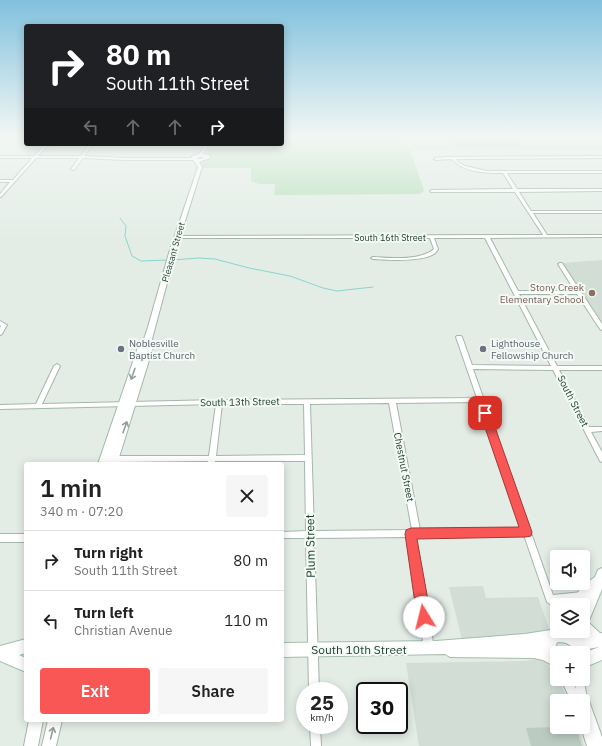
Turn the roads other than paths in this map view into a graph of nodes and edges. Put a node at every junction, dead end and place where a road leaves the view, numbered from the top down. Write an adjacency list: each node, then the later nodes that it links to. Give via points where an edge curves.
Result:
1 (23, 171): 7 (street)
2 (194, 171): 16 (street, Pleasant Street)
3 (481, 171): 4 (street)
4 (504, 172): 5 (street); 8 (street)
5 (602, 172)
6 (0, 181): 7 (street)
7 (14, 181): 11 (street)
8 (516, 190): 9 (street); 10 (street); 12 (street)
9 (602, 190)
10 (432, 191)
11 (0, 196)
12 (530, 212): 13 (street); 14 (street)
13 (602, 212)
14 (546, 236): 15 (street, South 16th Street); 18 (street, South 16th Street)
15 (602, 236)
16 (177, 237): 17 (street, South 16th Street); 27 (street, Pleasant Street)
17 (432, 237): 18 (street, South 16th Street); 19 (street, via 436,249 431,255 402,259)
18 (487, 237): 22 (street, South Street)
19 (373, 258)
20 (560, 264): 21 (street)
21 (578, 292): 22 (street); 24 (street)
22 (517, 293): 30 (street, South Street)
23 (2, 323): 25 (street, via 4,326)
24 (602, 328)
25 (0, 333)
26 (459, 337): 29 (street)
27 (148, 339): 36 (street, Pleasant Street, one-way to 36, via 143,344); 37 (street, Pleasant Street, via 150,344)
28 (57, 366): 38 (street)
29 (470, 367): 30 (street); 32 (street)
30 (556, 368): 31 (street); 40 (street, South Street)
31 (602, 368)
32 (481, 400): 33 (street, South 13th Street); 47 (street)
33 (392, 401): 35 (street, South 13th Street); 49 (street, Chestnut Street)
34 (219, 402): 35 (street, South 13th Street); 37 (street, South 13th Street); 45 (street)
35 (307, 402): 42 (street, Plum Street)
36 (123, 404): 37 (street, South 13th Street); 38 (street, South 13th Street); 46 (street, Pleasant Street)
37 (132, 404): 44 (street, Pleasant Street, one-way to 37)
38 (38, 406): 39 (street, South 13th Street)
39 (0, 407)
40 (587, 430): 41 (street); 43 (street, South Street)
41 (602, 430)
42 (308, 458): 45 (street); 48 (street, Plum Street)
43 (602, 459)
44 (113, 461): 45 (street)
45 (211, 461)
46 (105, 462)
47 (526, 532): 49 (street); 55 (street)
48 (310, 534): 49 (street); 50 (street); 65 (street, Plum Street)
49 (414, 534): 64 (street, Chestnut Street)
50 (284, 535)
51 (0, 538): 52 (street)
52 (24, 538)
53 (601, 576): 54 (main road); 56 (main road)
54 (582, 598)
55 (550, 599)
56 (590, 602)
57 (590, 634): 62 (street)
58 (550, 636): 64 (main road, South 10th Street)
59 (552, 638): 67 (main road)
60 (571, 638): 61 (main road)
61 (580, 644): 62 (main road)
62 (600, 645): 69 (main road)
63 (24, 647): 68 (main road)
64 (433, 648): 65 (main road, South 10th Street); 70 (main road, South 10th Street, via 453,651 534,651)
65 (313, 649): 66 (main road, South 10th Street); 72 (street, Plum Street)
66 (284, 650)
67 (550, 650)
68 (0, 653): 71 (main road)
69 (590, 654)
70 (550, 656)
71 (24, 663)
72 (314, 682)
73 (580, 686): 82 (street)
74 (36, 722): 78 (street)
75 (55, 722): 79 (street, one-way to 75)
76 (315, 734): 80 (street)
77 (588, 734): 81 (street)
78 (30, 746)
79 (49, 746)
80 (316, 746)
81 (592, 746)
82 (600, 746)

